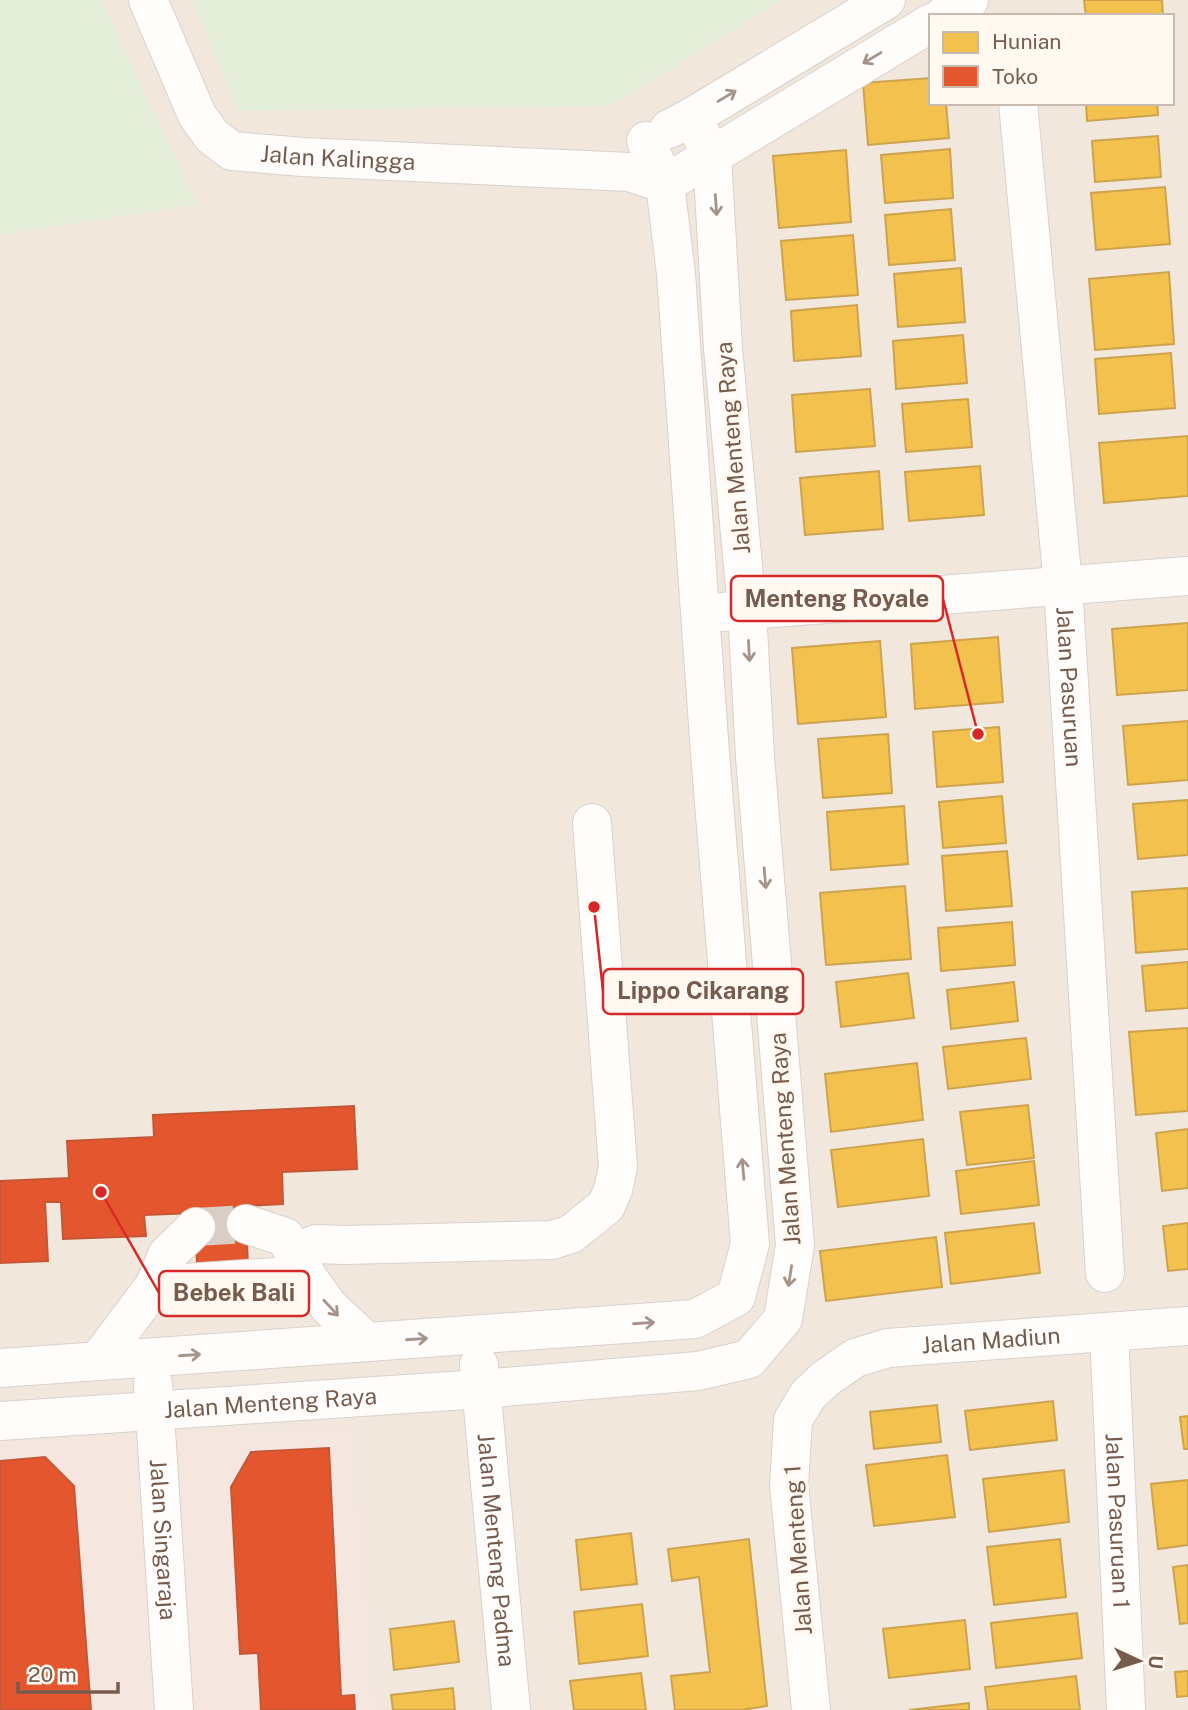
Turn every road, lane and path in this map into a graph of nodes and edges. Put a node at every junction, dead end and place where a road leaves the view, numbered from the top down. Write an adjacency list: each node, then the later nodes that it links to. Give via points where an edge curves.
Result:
1 (148, 0): 9 (street, Jalan Kalingga, via 197,115 212,136 232,151 303,157)
2 (886, 0): 7 (street, one-way to 2)
3 (969, 0): 4 (street)
4 (946, 14)
5 (929, 24): 8 (street, one-way to 8)
6 (1018, 105): 12 (street, Jalan Pasuruan)
7 (692, 117): 8 (street, Jalan Menteng Raya); 9 (street)
8 (712, 156): 10 (street); 13 (street, Jalan Menteng Raya, one-way to 13, via 723,348)
9 (632, 161): 10 (street, Jalan Menteng Raya)
10 (665, 184): 14 (street, Jalan Menteng Raya, via 677,274)
11 (1188, 576): 12 (street)
12 (1063, 585): 13 (street); 19 (street, Jalan Pasuruan)
13 (747, 610): 14 (street); 28 (street, Jalan Menteng Raya, one-way to 28, via 795,1245 783,1319 749,1359 698,1371)
14 (699, 613): 23 (street, Jalan Menteng Raya, one-way to 14, via 695,1319 736,1297 750,1244)
15 (592, 823): 18 (street, via 618,1167 606,1206 571,1234 552,1240 316,1244)
16 (246, 1224): 18 (street, via 285,1237)
17 (196, 1227): 20 (street, via 167,1255)
18 (300, 1264): 20 (street); 24 (street, one-way to 24, via 329,1307)
19 (1105, 1273)
20 (155, 1285): 26 (street)
21 (1188, 1326): 22 (street, Jalan Madiun)
22 (1109, 1332): 29 (street, Jalan Madiun, via 888,1348 855,1358); 35 (street, Jalan Pasuruan 1)
23 (476, 1335): 24 (street, Jalan Menteng Raya, one-way to 23); 28 (street, Jalan Menteng Padma)
24 (367, 1342): 25 (street, Jalan Menteng Raya, one-way to 24)
25 (151, 1357): 26 (street, Jalan Menteng Raya); 30 (street, Jalan Singaraja)
26 (98, 1361): 27 (street, Jalan Menteng Raya)
27 (0, 1368)
28 (481, 1389): 30 (street, Jalan Menteng Raya); 33 (street, Jalan Menteng Padma)
29 (808, 1395): 34 (street, Jalan Menteng 1, via 793,1420 789,1485)
30 (155, 1410): 31 (street, Jalan Menteng Raya); 32 (street, Jalan Singaraja)
31 (0, 1421)
32 (174, 1710)
33 (511, 1710)
34 (811, 1710)
35 (1126, 1710)

